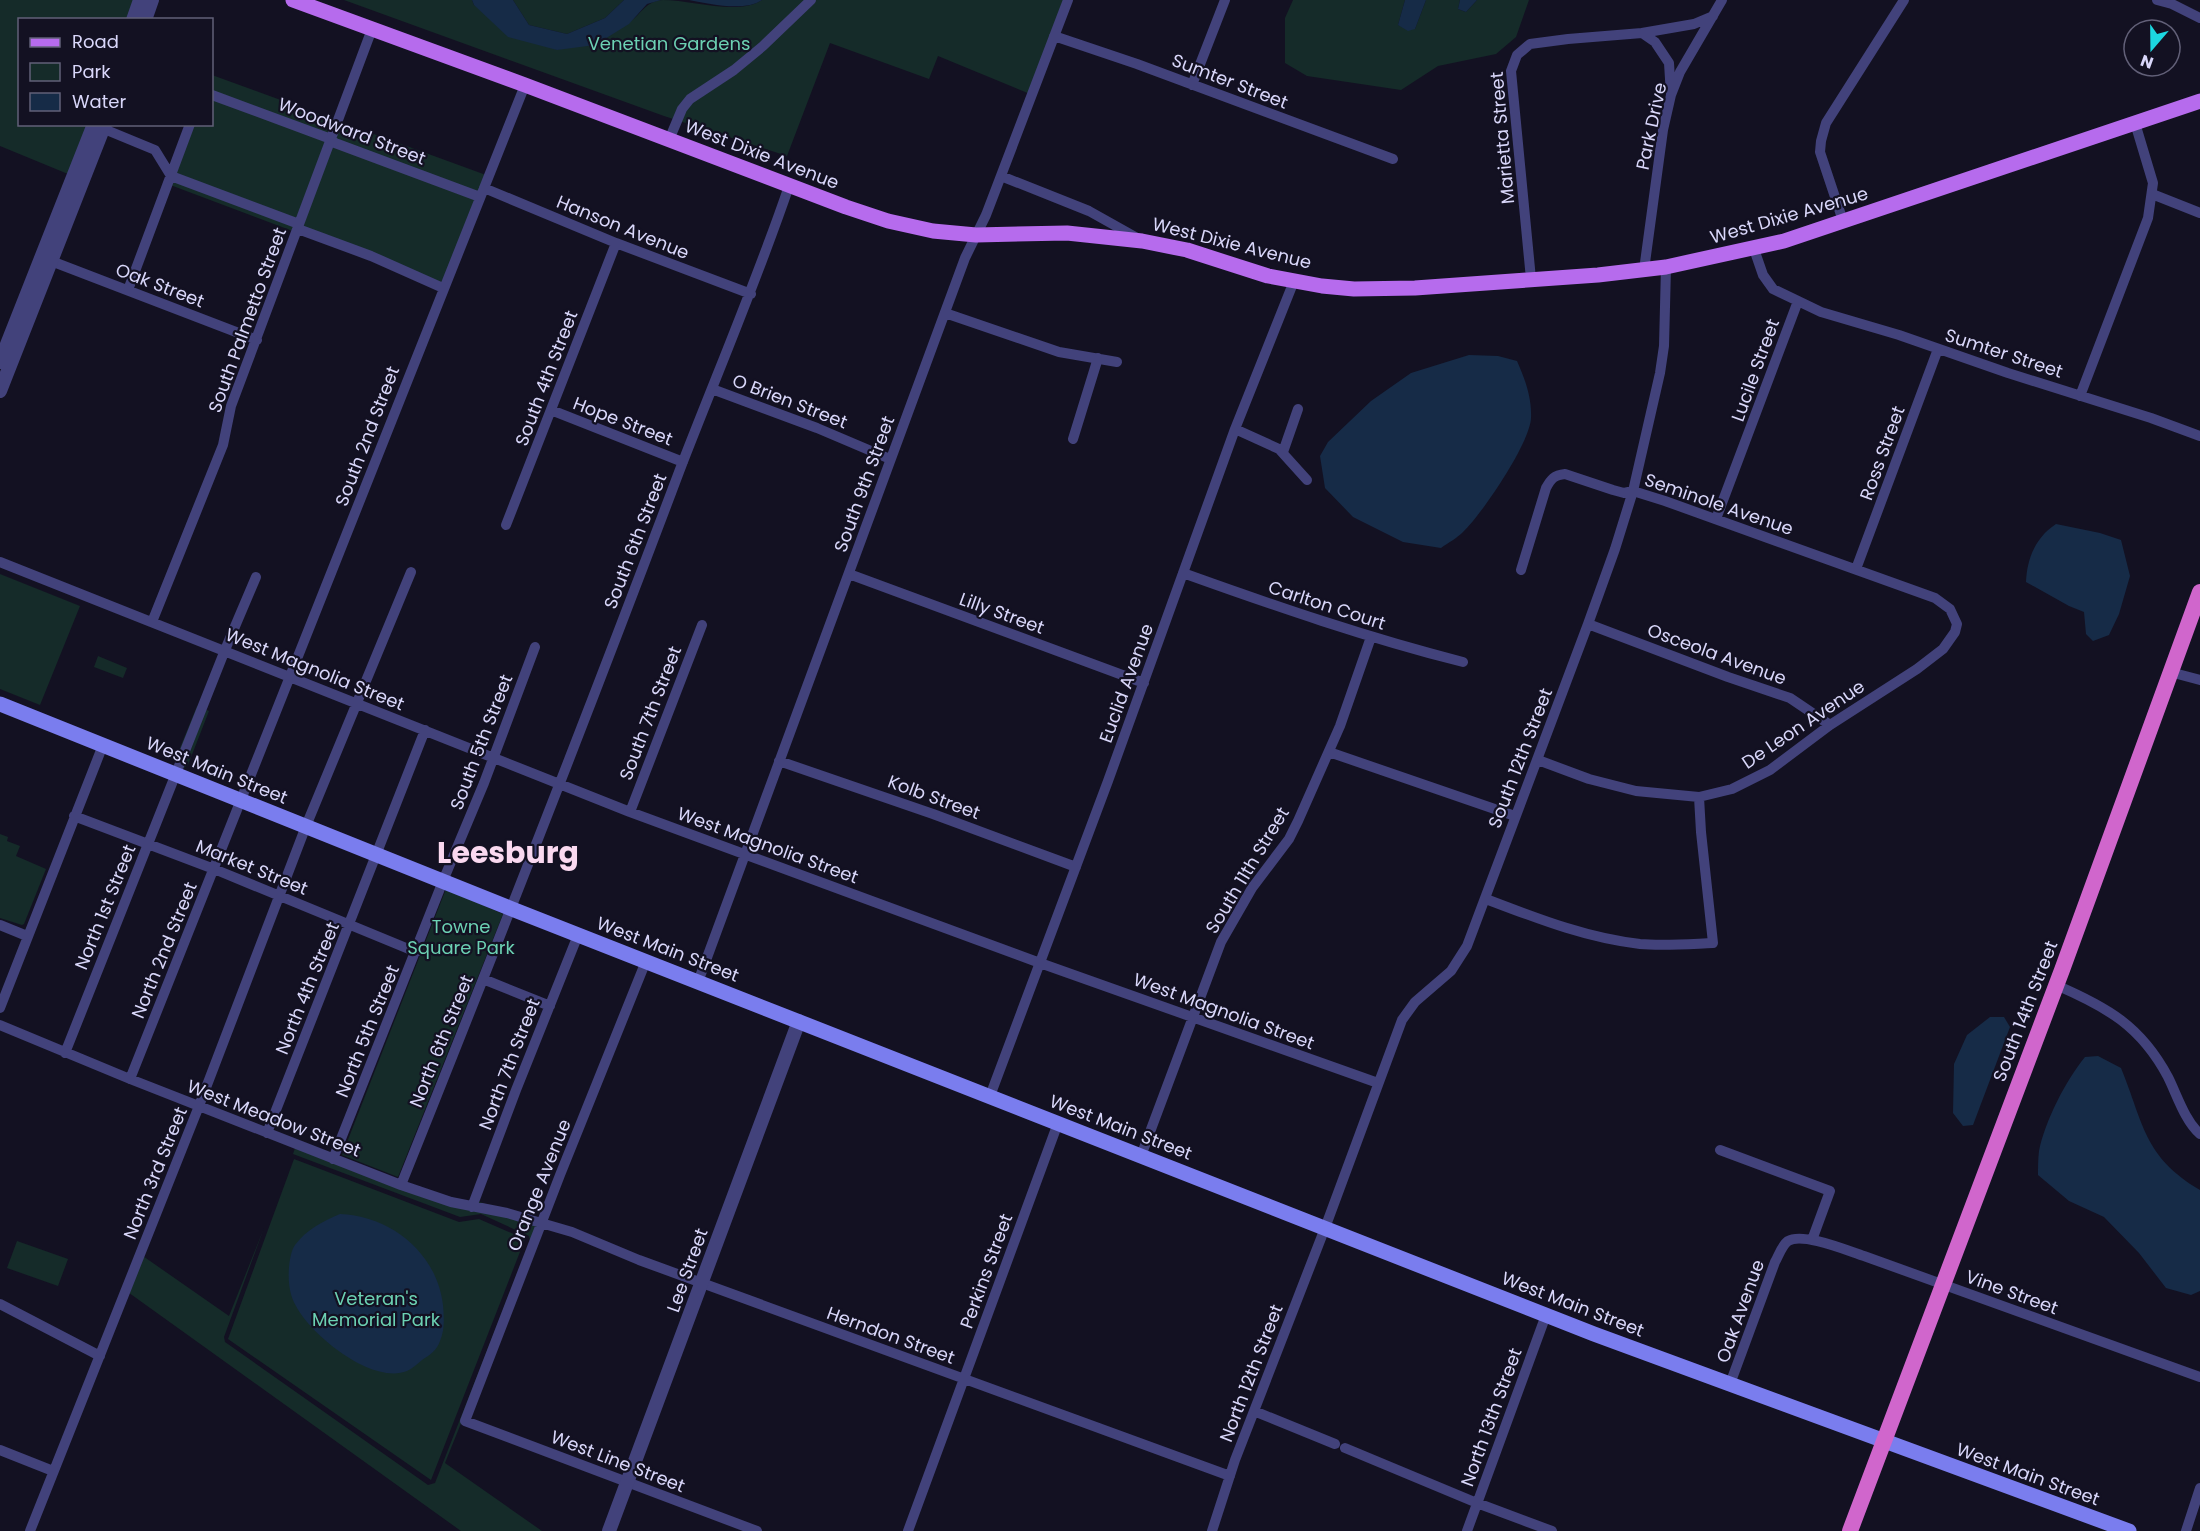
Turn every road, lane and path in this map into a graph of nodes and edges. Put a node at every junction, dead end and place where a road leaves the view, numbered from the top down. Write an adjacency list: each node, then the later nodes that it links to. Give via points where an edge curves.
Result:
1 (140, 0): 11 (street)
2 (152, 0): 12 (street)
3 (293, 0): 14 (main road, West Dixie Avenue)
4 (811, 0): 26 (street, via 734,70 690,99)
5 (1068, 0): 16 (street, South 9th Street)
6 (1225, 0): 18 (street)
7 (1722, 0): 10 (street, Park Drive)
8 (1904, 0): 34 (street, via 1824,130 1820,152)
9 (2157, 0): 13 (street)
10 (1713, 16): 15 (street, Marietta Street, via 1694,24); 19 (street, Park Drive)
11 (134, 18)
12 (146, 18)
13 (2200, 18)
14 (372, 29): 17 (main road, West Dixie Avenue); 25 (street, South Palmetto Street)
15 (1642, 33): 19 (street, via 1655,42 1669,63); 43 (street, Marietta Street, via 1530,44 1513,62)
16 (1054, 36): 18 (street, Sumter Street); 29 (street, South 9th Street)
17 (525, 85): 26 (main road, West Dixie Avenue); 31 (street, South 2nd Street)
18 (1192, 85): 27 (street, Sumter Street)
19 (1671, 94): 42 (street, Park Drive)
20 (213, 95): 25 (street, Woodward Street)
21 (2200, 101): 22 (main road, West Dixie Avenue)
22 (2135, 123): 32 (street, via 2150,166); 34 (main road, West Dixie Avenue)
23 (101, 126): 28 (street, via 155,150); 40 (street); 51 (street)
24 (189, 126): 28 (street)
25 (331, 139): 31 (street, Woodward Street, via 383,162); 35 (street, South Palmetto Street)
26 (669, 140): 30 (main road, West Dixie Avenue)
27 (1393, 159)
28 (171, 176): 35 (street); 46 (street)
29 (1001, 176): 36 (street, South 9th Street); 37 (street, via 1089,211)
30 (789, 186): 36 (main road, West Dixie Avenue, via 888,221); 47 (street, South 6th Street)
31 (482, 193): 38 (street, Hanson Avenue); 45 (street, South 2nd Street)
32 (2152, 194): 33 (street); 58 (street, via 2148,218)
33 (2200, 213)
34 (1843, 221): 39 (main road, West Dixie Avenue)
35 (298, 227): 45 (street); 50 (street, South Palmetto Street)
36 (976, 235): 37 (main road, West Dixie Avenue, via 1067,233); 49 (street, South 9th Street)
37 (1142, 240): 44 (main road, West Dixie Avenue)
38 (616, 243): 47 (street, Hanson Avenue); 60 (street, South 4th Street)
39 (1754, 249): 41 (main road, West Dixie Avenue); 48 (street, Lucile Street, via 1768,284)
40 (51, 261): 46 (street, Oak Street); 51 (street)
41 (1666, 267): 42 (main road, West Dixie Avenue); 68 (street, South 12th Street, via 1664,346)
42 (1644, 270): 43 (main road, West Dixie Avenue)
43 (1531, 279): 44 (main road, West Dixie Avenue, via 1382,289)
44 (1294, 281): 61 (street, Euclid Avenue)
45 (443, 288): 88 (street, South 2nd Street)
46 (128, 290): 50 (street, Oak Street)
47 (751, 294): 56 (street, South 6th Street)
48 (1798, 301): 52 (street, Sumter Street, via 1835,317); 69 (street, Lucile Street)
49 (945, 313): 53 (street, via 1059,352); 65 (street, South 9th Street)
50 (257, 340): 80 (street, South Palmetto Street, via 231,406 223,445)
51 (8, 345): 54 (street); 57 (street)
52 (1938, 349): 58 (street, Sumter Street); 72 (street, Ross Street)
53 (1098, 358): 55 (street); 63 (street)
54 (0, 362)
55 (1117, 362)
56 (712, 389): 65 (street, O Brien Street); 66 (street, South 6th Street)
57 (0, 391)
58 (2080, 396): 62 (street, Sumter Street)
59 (1298, 409): 64 (street)
60 (551, 410): 66 (street, Hope Street); 70 (street, South 4th Street)
61 (1235, 429): 64 (street); 75 (street, Euclid Avenue)
62 (2200, 436)
63 (1073, 439)
64 (1283, 452): 67 (street)
65 (890, 459): 76 (street, South 9th Street)
66 (683, 462): 101 (street, South 6th Street)
67 (1307, 480)
68 (1633, 491): 69 (street, Seminole Avenue); 73 (street, Seminole Avenue, via 1624,493 1578,477 1556,475 1546,488); 81 (street, South 12th Street)
69 (1716, 519): 72 (street, Seminole Avenue)
70 (506, 525)
71 (0, 562): 80 (street, West Magnolia Street)
72 (1856, 569): 79 (street, Seminole Avenue)
73 (1521, 570)
74 (411, 572): 91 (street, North 3rd Street)
75 (1183, 573): 83 (street, Carlton Court); 90 (street, Euclid Avenue)
76 (849, 574): 90 (street, Lilly Street); 99 (street, South 9th Street)
77 (256, 577): 85 (street, North 1st Street)
78 (2200, 592): 87 (highway, South 14th Street)
79 (1934, 597): 93 (street, De Leon Avenue, via 1955,618 1951,640 1917,669)
80 (152, 622): 85 (street, West Magnolia Street)
81 (1588, 624): 93 (street, Osceola Avenue, via 1783,695); 98 (street, South 12th Street)
82 (702, 625): 104 (street, South 7th Street)
83 (1371, 637): 86 (street, Carlton Court); 96 (street, South 11th Street)
84 (535, 647): 97 (street, South 5th Street)
85 (225, 650): 88 (street, West Magnolia Street); 100 (street, North 1st Street)
86 (1463, 662)
87 (2170, 672): 89 (street); 126 (highway, South 14th Street)
88 (291, 676): 91 (street, West Magnolia Street); 103 (street, South 2nd Street)
89 (2200, 680)
90 (1144, 683): 111 (street, Euclid Avenue)
91 (357, 703): 94 (street, West Magnolia Street); 107 (street, North 3rd Street)
92 (0, 704): 95 (main road, West Main Street)
93 (1830, 725): 102 (street, De Leon Avenue, via 1757,777 1732,789)
94 (426, 730): 97 (street, West Magnolia Street); 109 (street)
95 (103, 745): 100 (main road, West Main Street); 105 (street)
96 (1329, 752): 106 (street); 129 (street, South 11th Street, via 1288,838 1252,888 1221,942)
97 (494, 758): 101 (street, West Magnolia Street); 113 (street, South 5th Street)
98 (1538, 760): 102 (street, De Leon Avenue, via 1609,785); 106 (street, South 12th Street)
99 (779, 761): 110 (street, South 9th Street); 111 (street, Kolb Street)
100 (176, 774): 103 (main road, West Main Street); 108 (street, North 1st Street)
101 (561, 784): 104 (street, West Magnolia Street); 116 (street, South 6th Street)
102 (1699, 797): 115 (street, via 1713,943 1664,945 1618,941 1568,930)
103 (242, 801): 107 (main road, West Main Street); 112 (street, North 2nd Street)
104 (630, 812): 110 (street, West Magnolia Street)
105 (74, 816): 108 (street, Market Street); 120 (street)
106 (1515, 816): 115 (street, South 12th Street)
107 (306, 826): 109 (main road, West Main Street); 114 (street, North 3rd Street)
108 (148, 844): 112 (street, Market Street); 132 (street, North 1st Street)
109 (377, 855): 113 (main road, West Main Street); 117 (street, North 4th Street)
110 (745, 855): 123 (street, West Magnolia Street); 125 (street, South 9th Street)
111 (1076, 867): 123 (street, Euclid Avenue)
112 (214, 869): 114 (street, Market Street); 133 (street, North 2nd Street)
113 (443, 881): 116 (main road, West Main Street); 121 (street, North 5th Street)
114 (279, 896): 117 (street, Market Street); 136 (street, North 3rd Street)
115 (1486, 899): 134 (street, South 12th Street, via 1460,960 1402,1020)
116 (512, 909): 119 (main road, West Main Street); 124 (street, North 6th Street)
117 (350, 924): 121 (street, Market Street); 138 (street, North 4th Street)
118 (0, 925): 120 (street)
119 (578, 935): 122 (main road, West Main Street); 127 (street, North 7th Street)
120 (27, 936): 128 (street)
121 (416, 952): 142 (street, North 5th Street)
122 (646, 961): 125 (main road, West Main Street); 145 (street, Orange Avenue)
123 (1040, 963): 129 (street, West Magnolia Street); 135 (street, Euclid Avenue)
124 (483, 980): 127 (street); 143 (street, North 6th Street)
125 (698, 982): 130 (main road, West Main Street)
126 (2056, 986): 139 (street, via 2101,1005 2130,1027 2165,1071); 149 (highway, South 14th Street)
127 (550, 1006): 144 (street, North 7th Street)
128 (0, 1008)
129 (1193, 1017): 134 (street, West Magnolia Street); 141 (street, South 11th Street)
130 (799, 1021): 135 (main road, West Main Street); 148 (street, Lee Street)
131 (0, 1026): 132 (street, West Meadow Street)
132 (65, 1053): 133 (street, West Meadow Street)
133 (130, 1079): 136 (street, West Meadow Street)
134 (1378, 1083): 146 (street, South 12th Street)
135 (990, 1096): 137 (main road, West Main Street)
136 (199, 1106): 138 (street, West Meadow Street); 152 (street, North 3rd Street)
137 (1058, 1123): 141 (main road, West Main Street); 154 (street, Perkins Street)
138 (267, 1133): 142 (street, West Meadow Street)
139 (2200, 1134)
140 (1720, 1150): 147 (street, via 1830,1191)
141 (1140, 1156): 146 (main road, West Main Street)
142 (333, 1159): 143 (street, West Meadow Street)
143 (401, 1185): 144 (street, West Meadow Street)
144 (472, 1207): 145 (street, West Meadow Street)
145 (542, 1223): 148 (street, Herndon Street); 157 (street, Orange Avenue)
146 (1325, 1228): 151 (main road, West Main Street); 156 (street, North 12th Street)
147 (1812, 1240): 149 (street, Vine Street); 155 (street, Oak Avenue, via 1789,1241 1775,1262)
148 (702, 1283): 154 (street, Herndon Street); 162 (street, Lee Street)
149 (1943, 1284): 153 (street, Vine Street); 158 (highway, South 14th Street)
150 (0, 1304): 152 (street)
151 (1546, 1315): 155 (main road, West Main Street); 164 (street, North 13th Street)
152 (100, 1356): 160 (street, North 3rd Street)
153 (2200, 1377)
154 (963, 1378): 161 (street, Herndon Street); 168 (street, Perkins Street)
155 (1731, 1384): 158 (main road, West Main Street)
156 (1254, 1411): 161 (street, North 12th Street); 164 (street)
157 (466, 1422): 162 (street, West Line Street)
158 (1883, 1442): 172 (highway, South 14th Street); 173 (main road, West Main Street)
159 (0, 1450): 160 (street)
160 (53, 1472): 165 (street, North 3rd Street)
161 (1230, 1476): 169 (street, North 12th Street)
162 (628, 1481): 166 (street, Lee Street); 167 (street, West Line Street)
163 (2200, 1488): 174 (street)
164 (1477, 1503): 170 (street, North 13th Street); 171 (street)
165 (30, 1531)
166 (609, 1531)
167 (757, 1531)
168 (908, 1531)
169 (1212, 1531)
170 (1467, 1531)
171 (1552, 1531)
172 (1850, 1531)
173 (2129, 1531)
174 (2186, 1531)

